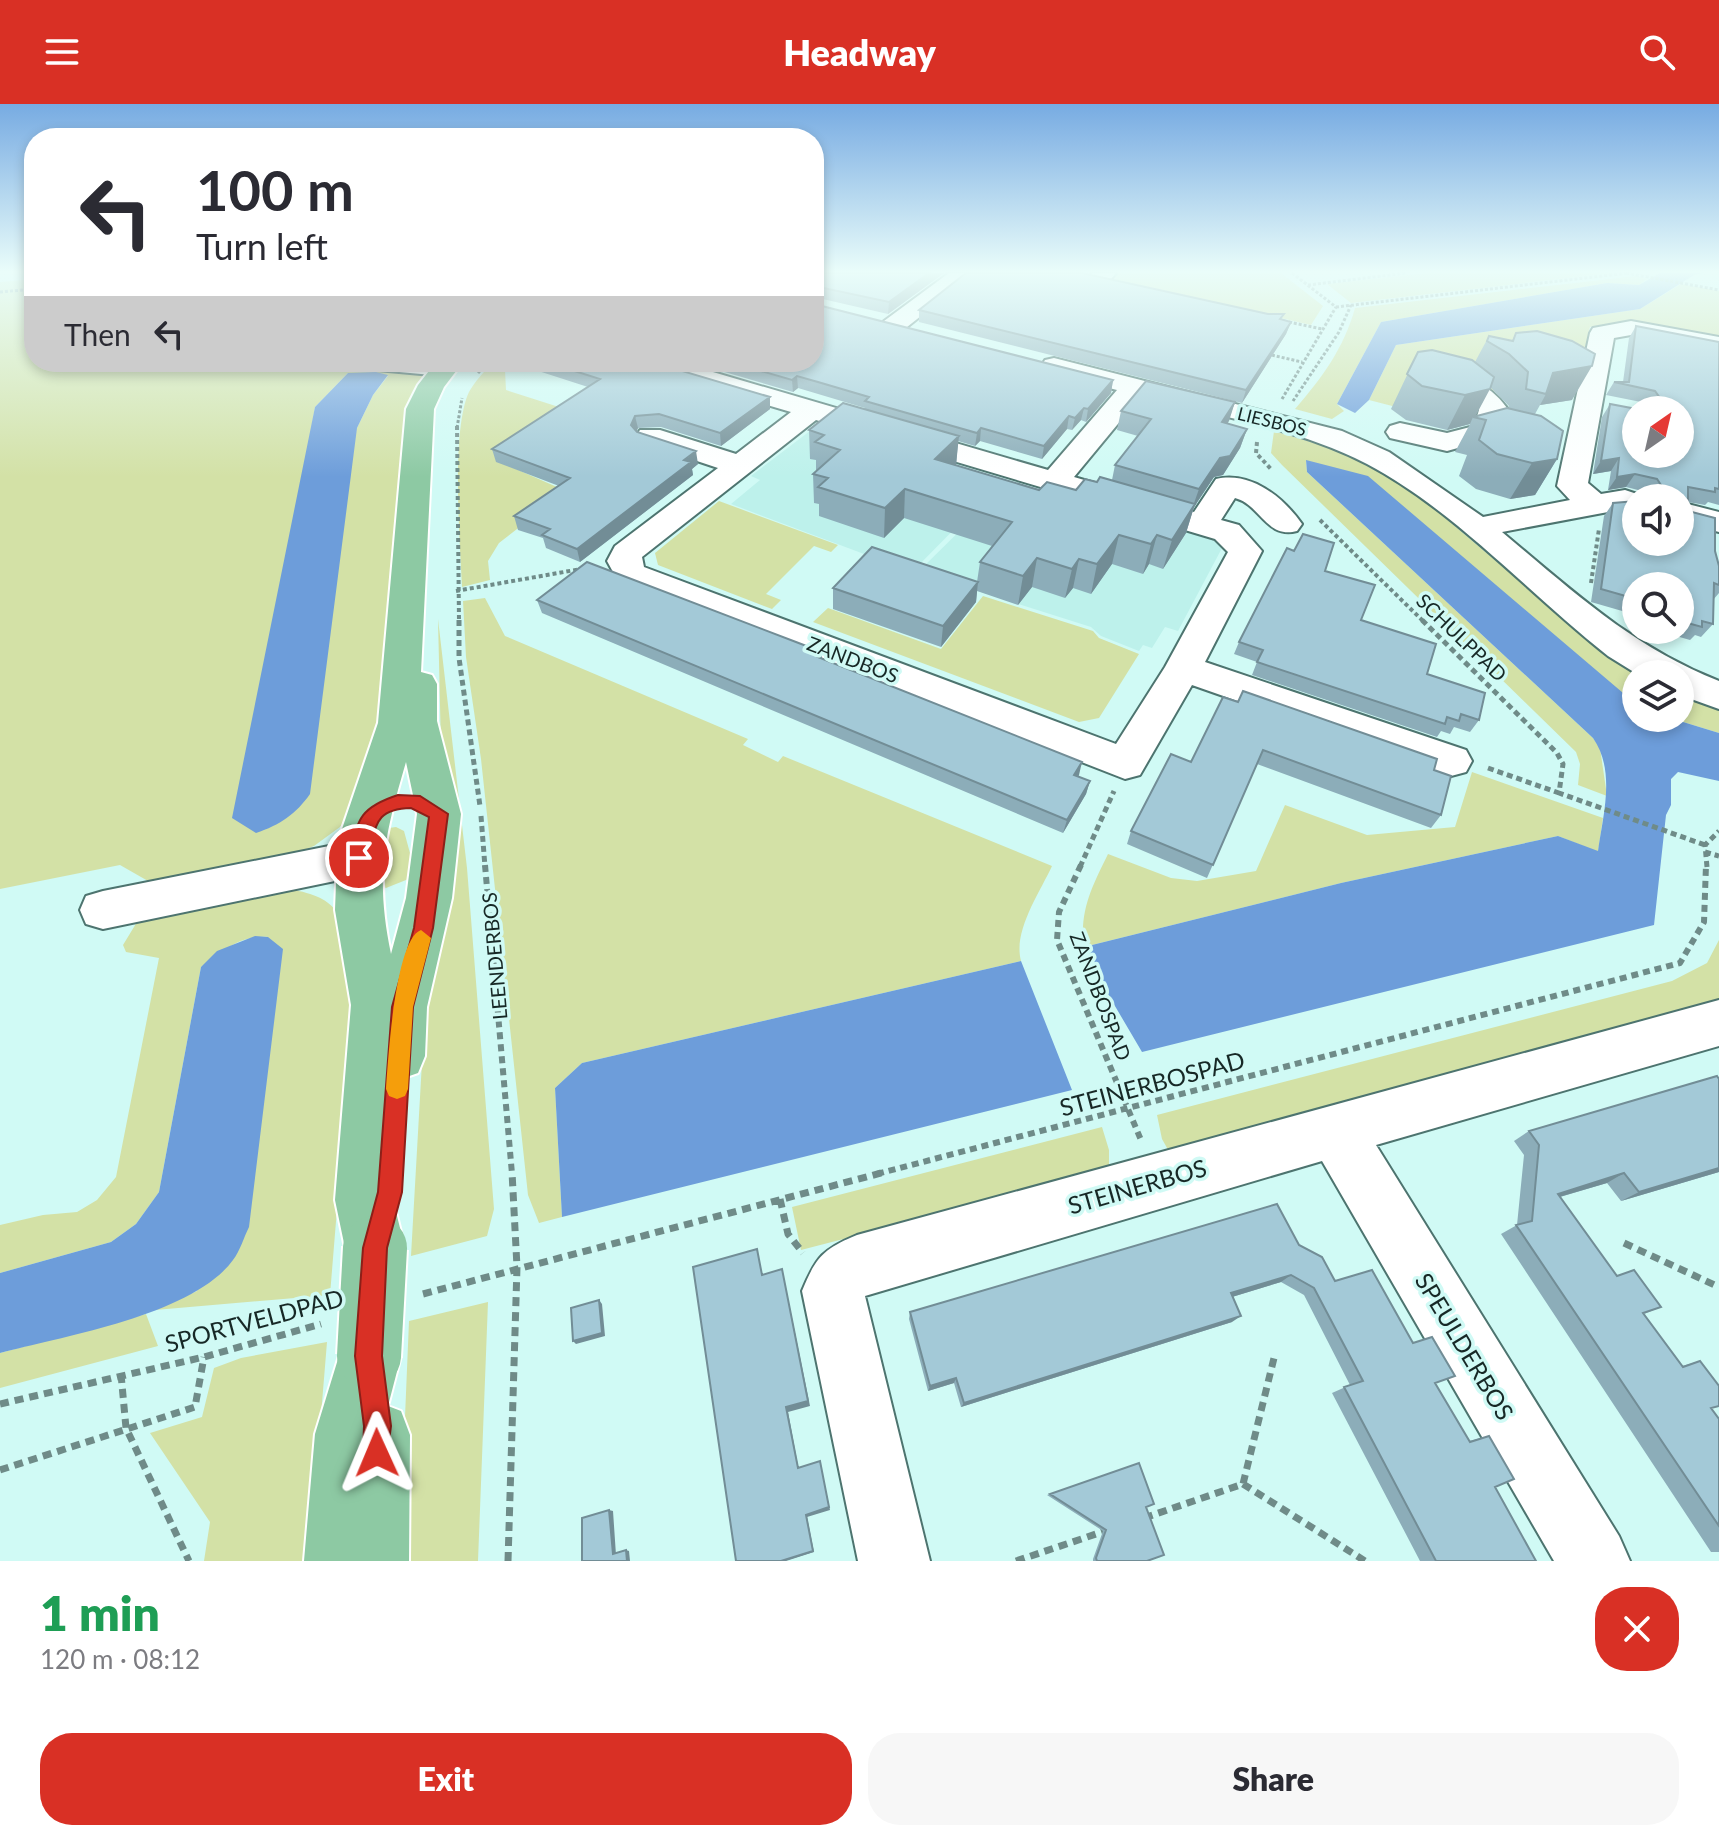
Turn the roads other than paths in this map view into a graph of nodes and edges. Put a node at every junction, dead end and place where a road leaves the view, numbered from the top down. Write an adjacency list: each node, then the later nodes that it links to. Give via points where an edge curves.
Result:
1 (1601, 341): 7 (street)
2 (1698, 341): 3 (street)
3 (1719, 345)
4 (1023, 358): 10 (street, LIESBOS)
5 (1564, 365): 7 (street)
6 (692, 372): 11 (street)
7 (1595, 372): 13 (street)
8 (458, 374): 32 (main road, via 446,381 438,400 430,447 417,721); 33 (main road, via 420,409 398,723)
9 (1426, 375): 12 (street, via 1466,385)
10 (1134, 387): 19 (street); 26 (street, LIESBOS, via 1273,414 1368,450)
11 (813, 409): 18 (street); 19 (street)
12 (1490, 420): 14 (street); 15 (street, via 1447,442)
13 (1591, 423): 16 (street); 21 (street, via 1572,486)
14 (1521, 427)
15 (1400, 432)
16 (1551, 434)
17 (650, 436): 18 (street)
18 (740, 465): 28 (street, ZANDBOS, via 627,553 624,561 630,574 1125,764)
19 (1055, 480): 24 (street)
20 (1622, 500): 21 (street)
21 (1587, 506): 26 (street)
22 (1694, 516): 23 (street)
23 (1719, 522)
24 (1202, 524): 25 (street, via 1227,486 1257,494); 28 (street, via 1227,532 1245,551)
25 (1286, 524)
26 (1475, 528): 27 (street, LIESBOS, via 1606,638)
27 (1642, 660)
28 (1183, 668): 31 (street)
29 (1694, 686): 30 (street)
30 (1719, 696)
31 (1451, 761)
32 (439, 814): 33 (main road, via 414,801 398,801); 34 (main road)
33 (363, 839): 35 (street); 36 (main road)
34 (429, 898): 36 (main road, via 415,911 384,923); 39 (main road, via 402,1007 390,1192)
35 (103, 910)
36 (358, 910): 39 (main road, via 376,1005 364,1200)
37 (1719, 1023): 38 (street, STEINERBOS)
38 (1336, 1132): 43 (street, STEINERBOS, via 857,1265 841,1276 833,1291); 44 (street, SPEULDERBOS)
39 (375, 1248): 40 (main road, bridge)
40 (353, 1338): 41 (main road); 42 (main road, via 378,1426)
41 (340, 1561)
42 (373, 1561)
43 (894, 1561)
44 (1594, 1561)

